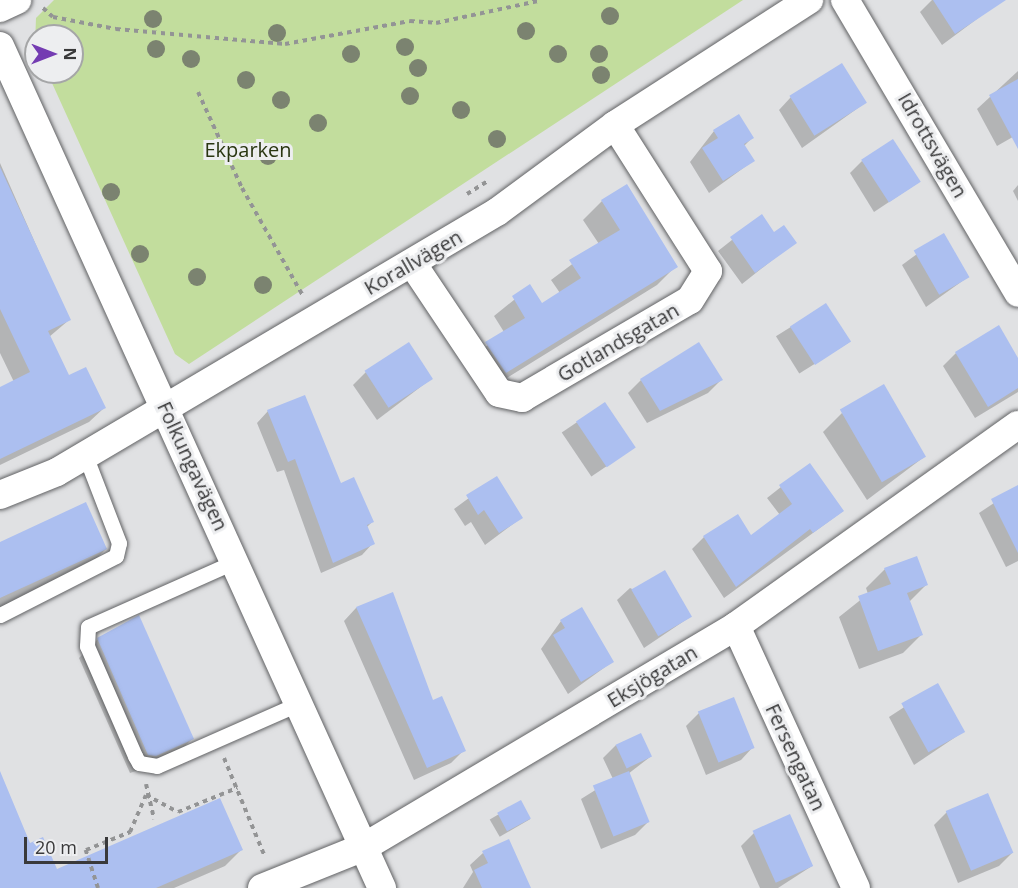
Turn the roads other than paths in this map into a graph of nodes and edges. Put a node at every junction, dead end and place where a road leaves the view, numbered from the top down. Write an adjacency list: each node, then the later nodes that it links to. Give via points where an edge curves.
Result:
1 (809, 0): 6 (street, Korallvägen)
2 (845, 0): 8 (street, Idrottsvägen)
3 (28, 3): 4 (street)
4 (0, 8)
5 (1, 55): 9 (street, Folkungavägen)
6 (615, 125): 7 (street, Korallvägen, via 497,212); 7 (street, Gotlandsgatan, via 708,271 690,300 522,398 498,393)
7 (412, 263): 9 (street, Korallvägen)
8 (1018, 293)
9 (166, 406): 11 (street, Korallvägen); 13 (street, Folkungavägen)
10 (1018, 425): 15 (street, Eksjögatan)
11 (85, 455): 12 (street, Korallvägen); 14 (lane, via 119,543 116,556)
12 (0, 495)
13 (236, 561): 16 (street, Folkungavägen); 16 (lane, via 88,627 84,635 135,756 147,766)
14 (0, 615)
15 (736, 626): 17 (street, Eksjögatan); 20 (street, Fersengatan)
16 (300, 703): 17 (street, Folkungavägen)
17 (364, 847): 18 (street, Eksjögatan); 19 (street, Folkungavägen)
18 (269, 885)
19 (382, 888)
20 (856, 888)

